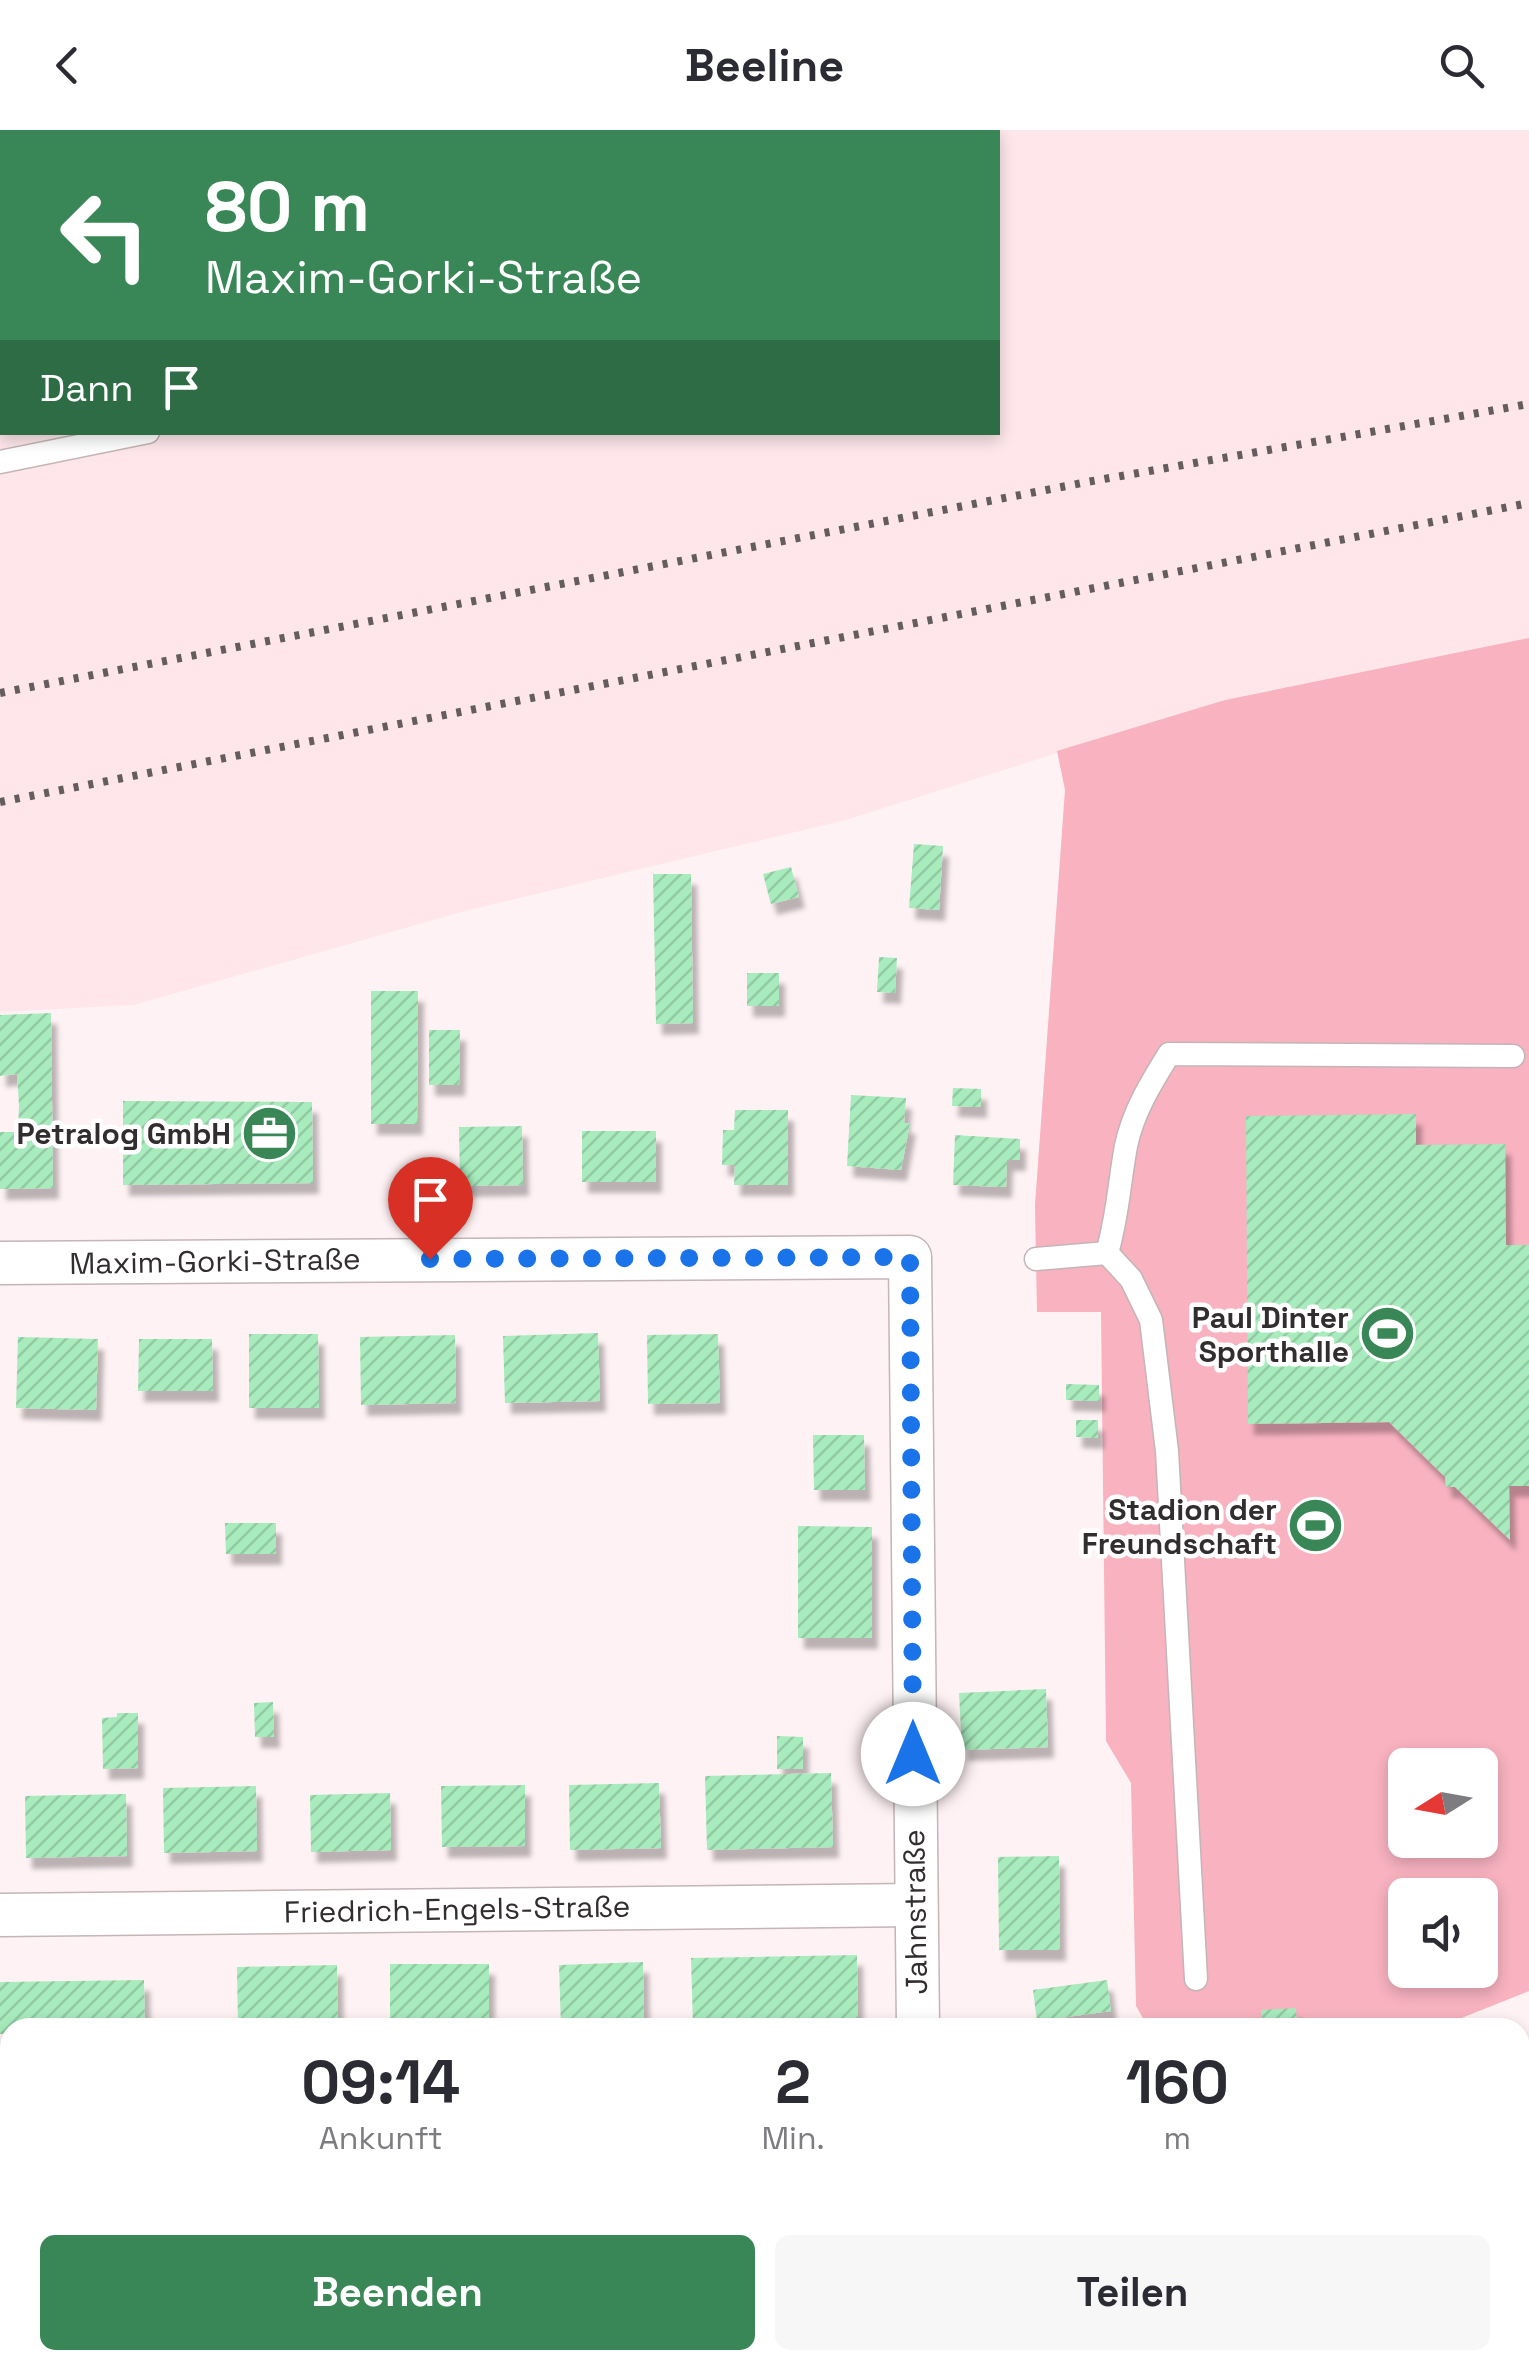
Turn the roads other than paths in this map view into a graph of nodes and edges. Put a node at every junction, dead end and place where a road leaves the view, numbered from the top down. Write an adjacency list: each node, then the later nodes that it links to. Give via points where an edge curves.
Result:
1 (133, 435): 2 (lane)
2 (0, 462)
3 (1513, 1056): 4 (lane, via 1169,1054 1143,1096 1126,1145)
4 (1107, 1254): 6 (lane); 10 (lane, via 1131,1280 1151,1320 1158,1376)
5 (910, 1257): 7 (street, Maxim-Gorki-Straße); 8 (street, Jahnstraße)
6 (1036, 1258)
7 (0, 1263)
8 (914, 1905): 9 (street, Friedrich-Engels-Straße); 11 (street, Jahnstraße)
9 (0, 1915)
10 (1196, 1978)
11 (918, 2018)

